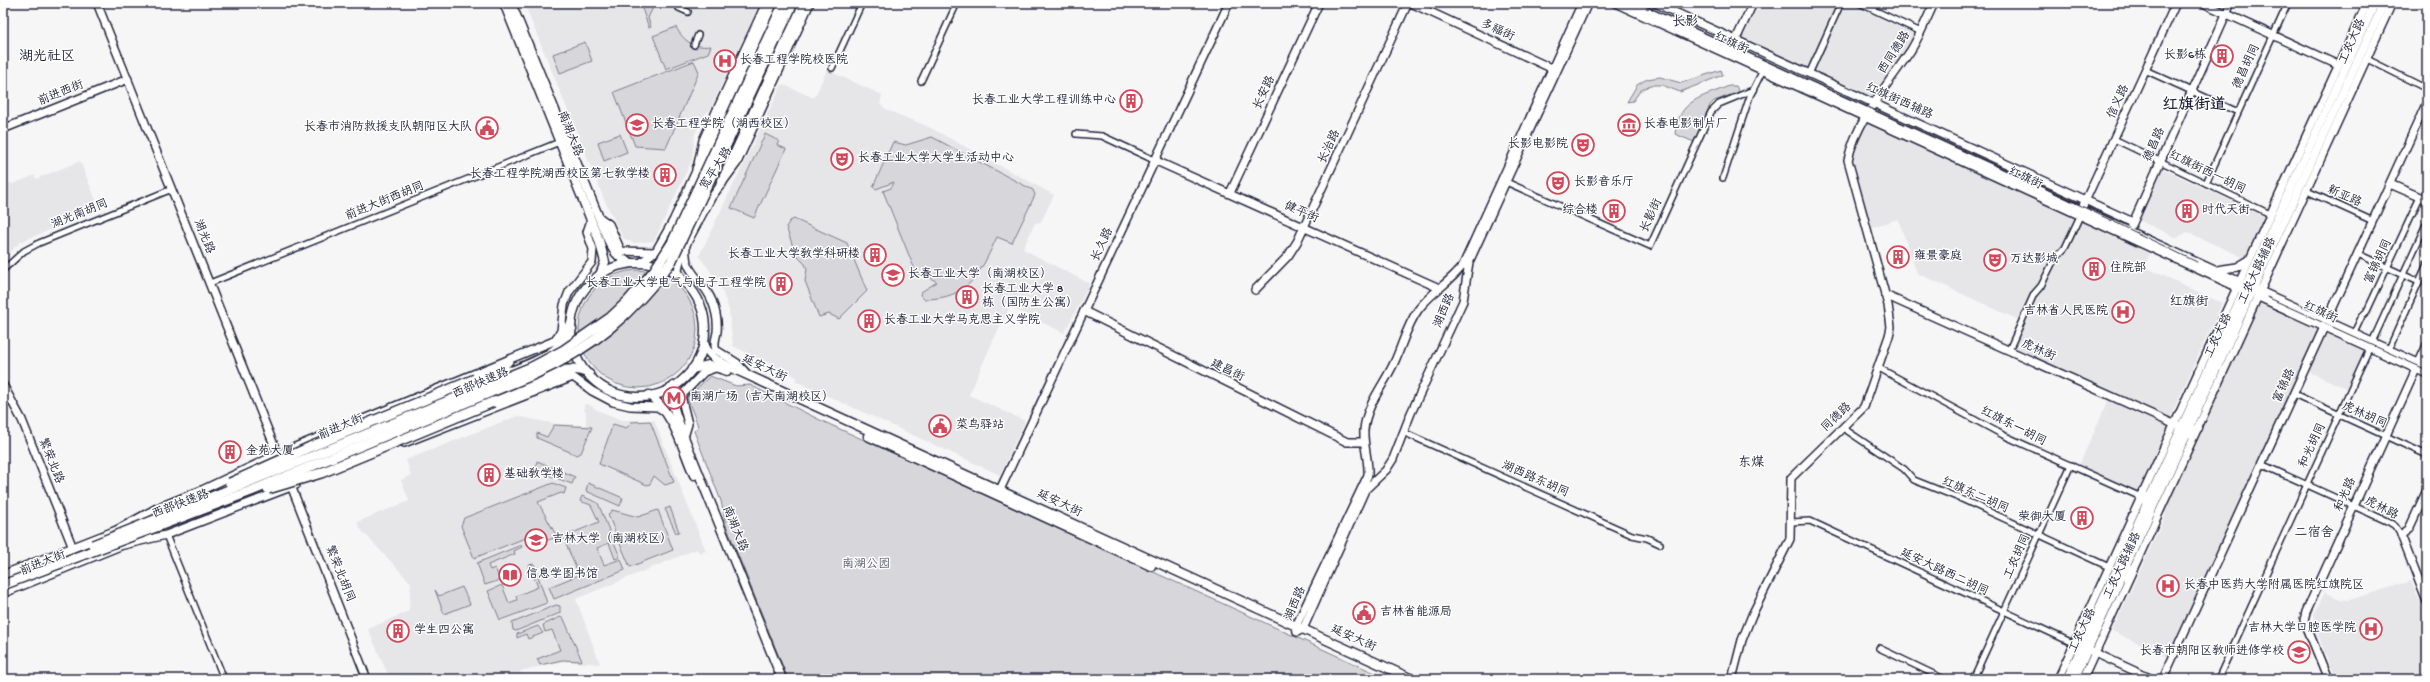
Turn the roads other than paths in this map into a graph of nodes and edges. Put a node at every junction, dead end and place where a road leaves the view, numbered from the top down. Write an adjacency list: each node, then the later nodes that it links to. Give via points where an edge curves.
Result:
1 (97, 3): 49 (street, 湖光路)
2 (504, 3): 61 (main road, 南湖大路)
3 (511, 3): 61 (main road, 南湖大路)
4 (766, 3): 64 (street, 宽平大路, via 703,140)
5 (773, 3): 64 (highway)
6 (784, 3): 154 (highway, 西部快速路, bridge, via 672,243 642,286 610,318 564,350 532,367)
7 (793, 3): 146 (highway, 西部快速路, bridge, via 679,248 649,291 610,329 569,358 546,369)
8 (804, 3): 68 (highway)
9 (810, 3): 68 (street, 宽平大路, via 737,163)
10 (862, 3): 44 (street)
11 (957, 3): 50 (street)
12 (1228, 3): 62 (street, 长久路)
13 (1319, 3): 72 (street, 长安路)
14 (1408, 3): 82 (street, 长治路)
15 (1411, 3): 45 (street, 多福街)
16 (1582, 3): 45 (street, 湖西路)
17 (1588, 3): 66 (street, 湖西路)
18 (1615, 3): 46 (street, 红旗街)
19 (1629, 3): 41 (street, 红旗街)
20 (1655, 3): 39 (street, 红旗街西辅路)
21 (1753, 3): 39 (street)
22 (1841, 3): 48 (street)
23 (1859, 3): 36 (street)
24 (1934, 3): 36 (street, 西同德路)
25 (2176, 3): 47 (street, 信义路)
26 (2203, 3): 35 (street)
27 (2231, 3): 35 (street, 德昌路)
28 (2288, 3): 38 (street, 德昌胡同)
29 (2366, 3): 43 (street, 工农大路辅路)
30 (2375, 3): 101 (main road, 工农大路)
31 (2384, 3): 101 (main road, 工农大路)
32 (2392, 3): 42 (street, 工农大路辅路)
33 (679, 8): 34 (street)
34 (688, 12)
35 (2226, 14): 38 (street); 53 (street, 德昌路)
36 (1921, 32): 55 (street, 西同德路)
37 (698, 35): 40 (street)
38 (2273, 36): 43 (street); 56 (street, 德昌胡同)
39 (1736, 40): 41 (street); 48 (street, 红旗街西辅路)
40 (694, 45)
41 (1731, 50): 57 (street, 红旗街)
42 (2367, 59): 51 (street); 71 (street, 工农大路辅路)
43 (2338, 65): 77 (street, 工农大路辅路)
44 (832, 68)
45 (1553, 69): 66 (street, 湖西路)
46 (1763, 70): 52 (street); 57 (street, 红旗街)
47 (2145, 70): 53 (street); 60 (street, 信义路)
48 (1809, 74): 55 (street, 红旗街西辅路)
49 (128, 79): 58 (street, 前进西街); 70 (street, 湖光路)
50 (922, 81)
51 (2427, 89)
52 (1753, 90): 65 (street); 66 (street, 长影街, via 1719,104 1711,112 1650,246)
53 (2192, 91): 56 (street); 63 (street, 德昌路)
54 (2427, 102): 69 (street, 富锦路)
55 (1874, 103): 57 (street, 西同德路); 74 (street, 红旗街西辅路)
56 (2238, 112): 67 (street, 德昌胡同)
57 (1868, 115): 76 (street, 红旗街); 102 (street, 同德路, via 1854,141 1848,160)
58 (3, 130)
59 (1076, 134): 62 (street, via 1102,136)
60 (2114, 139): 63 (street, 红旗街西一胡同); 74 (street, 信义路)
61 (563, 141): 78 (main road, 南湖大路); 97 (street, 前进大街西胡同)
62 (1154, 160): 72 (street, 健平街); 103 (street, 长久路)
63 (2160, 161): 67 (street, 红旗街西一胡同); 80 (street, 德昌路)
64 (697, 169): 85 (street, 宽平大路)
65 (1723, 178)
66 (1504, 181): 99 (street, 湖西路, via 1463,265 1453,279); 134 (street, 湖西路, via 1469,262 1463,301)
67 (2206, 183): 77 (street, 红旗街西一胡同)
68 (721, 184): 84 (street, 宽平大路)
69 (2390, 184): 73 (street); 79 (street, 富锦路)
70 (172, 189): 91 (street, 湖光南胡同, via 38,243 24,250); 97 (street, 湖光路)
71 (2307, 191): 79 (street, 新亚路); 101 (street, 工农大路辅路)
72 (1230, 193): 82 (street, 健平街)
73 (2420, 197): 75 (street); 90 (street, 富锦胡同)
74 (2086, 200): 76 (street, 信义路); 80 (street, 红旗街西辅路)
75 (2427, 200)
76 (2081, 213): 83 (street, 红旗街); 98 (street, 红旗街); 112 (street, 信义路, via 2065,248 2054,260 2034,294)
77 (2270, 214): 87 (street, 工农大路辅路)
78 (594, 218): 85 (street, via 609,224 621,250 649,253); 88 (main road, 南湖大路, via 616,255 623,260); 93 (main road, 南湖大路, via 605,262); 108 (street, via 587,232 593,249 592,262 569,292 564,305 561,331)
79 (2373, 221): 86 (street, 富锦路)
80 (2133, 222): 83 (street, 德昌路)
81 (2427, 222): 94 (street, 和光胡同)
82 (1304, 227): 99 (street, 健平街); 100 (street, 长治路, via 1288,256)
83 (2129, 231): 92 (street, 红旗街)
84 (686, 244): 95 (street, 宽平大路, via 678,262 678,271); 124 (street, via 686,263 707,290 715,311 716,350 737,363)
85 (656, 251): 88 (street, 宽平大路)
86 (2358, 254): 90 (street); 104 (street, 富锦路)
87 (2249, 260): 92 (street, via 2237,267); 98 (street, 工农大路辅路)
88 (636, 263): 93 (main road, via 619,266); 95 (main road, via 667,269)
89 (2427, 264): 96 (street)
90 (2388, 268): 94 (street); 106 (street, 富锦胡同)
91 (3, 270)
92 (2216, 270): 98 (street, 红旗街)
93 (600, 275): 105 (main road, via 581,295)
94 (2402, 275): 96 (street); 109 (street, 和光胡同)
95 (684, 281): 107 (main road, via 697,298 702,310 705,324)
96 (2419, 282): 111 (street)
97 (210, 283): 138 (street, 湖光路)
98 (2238, 284): 101 (street, 红旗街); 133 (street, 工农大路辅路)
99 (1439, 288): 137 (street, 湖西路, via 1417,311 1393,365 1377,393 1366,417)
100 (1256, 290)
101 (2253, 290): 104 (street, 红旗街); 132 (street, 工农大路辅路); 133 (main road, 工农大路)
102 (1885, 295): 112 (street, 虎林街); 117 (street, 同德路, via 1891,326)
103 (1084, 311): 137 (street, 建昌街, via 1347,442); 147 (street, 长久路)
104 (2326, 324): 106 (street, 红旗街); 109 (street, 红旗街); 127 (street, 富锦路)
105 (572, 325): 108 (main road); 119 (main road, 前进大街, via 567,339 552,352); 122 (main road, via 575,350)
106 (2354, 333): 109 (street, 红旗街)
107 (704, 342): 120 (main road); 124 (main road, 延安大街, via 707,352 712,357)
108 (551, 343): 113 (street, 前进大街)
109 (2370, 345): 111 (street, 红旗街); 114 (street, 红旗街); 130 (street, 和光胡同)
110 (2427, 345): 114 (street, 和光路)
111 (2389, 349): 114 (street, 红旗街)
112 (2009, 350): 133 (street, 虎林街)
113 (508, 361): 121 (highway); 138 (street, 前进大街)
114 (2417, 366): 116 (street, 红旗街); 123 (street, 红旗街); 135 (street, 和光路)
115 (719, 367): 120 (main road, 延安大街, via 704,366); 136 (street, via 704,372 681,396 688,424); 147 (main road, 延安大街)
116 (2427, 367)
117 (1879, 368): 131 (street, 同德路, via 1864,407); 142 (street, 红旗东一胡同, via 2003,435)
118 (574, 369): 122 (main road, 前进大街); 143 (main road, 前进大街, via 555,371); 146 (highway, bridge, via 321,473 280,487)
119 (510, 370): 121 (highway); 141 (main road, 前进大街)
120 (692, 370): 126 (main road)
121 (494, 372): 154 (highway, bridge, via 310,447)
122 (589, 374): 128 (main road, via 605,387 618,393 632,396)
123 (2427, 374)
124 (748, 375): 147 (main road, 延安大街)
125 (3, 385): 161 (street, 繁荣北路, via 22,420)
126 (674, 386): 128 (main road); 136 (main road, 南湖大路, via 671,396)
127 (2294, 394): 130 (street, 虎林胡同); 140 (street, 富锦路)
128 (649, 395): 129 (main road, 南湖大路)
129 (667, 414): 143 (street, 前进大街, via 657,407 630,406 613,402 592,392 577,378 568,378 320,478); 176 (main road, 南湖大路)
130 (2338, 415): 135 (street, 虎林胡同); 144 (street, 和光胡同)
131 (1843, 428): 153 (street, 同德路, via 1791,478); 157 (street, 红旗东二胡同, via 1904,469 1914,480)
132 (2198, 428): 133 (main road); 152 (street, 工农大路辅路)
133 (2181, 429): 148 (street, 工农大路辅路); 149 (main road, 工农大路); 150 (main road, 工农大路)
134 (1402, 432): 159 (street, 湖西路东胡同, via 1632,535); 171 (street, 湖西路, via 1393,459 1386,470 1365,490)
135 (2385, 436): 139 (street, 虎林胡同); 151 (street, 和光路)
136 (684, 437): 177 (main road, 南湖大路)
137 (1364, 442): 171 (street, 湖西路, via 1369,465 1368,475)
138 (278, 454): 141 (street, 湖光路); 155 (street, 前进大街, via 157,508)
139 (2427, 454)
140 (2261, 464): 144 (street, 虎林路); 188 (street, 富锦路)
141 (283, 465): 143 (street, 湖光路); 155 (main road, 前进大街)
142 (2071, 465): 148 (street, 红旗东一胡同); 157 (street, 工农胡同)
143 (290, 483): 156 (street, 前进大街); 160 (main road, 前进大街); 175 (street, 繁荣北胡同)
144 (2306, 485): 151 (street, 虎林路); 189 (street, 和光胡同)
145 (2427, 490): 158 (street, via 2409,529)
146 (251, 492): 167 (highway, 西部快速路, bridge)
147 (998, 493): 171 (main road, 延安大街)
148 (2142, 495): 150 (main road); 162 (street, 工农大路辅路)
149 (2158, 495): 152 (main road); 165 (main road, 工农大路)
150 (2147, 505): 173 (main road, 工农大路)
151 (2353, 506): 158 (street, 虎林路, via 2395,526); 190 (street, 和光路, via 2304,620)
152 (2161, 507): 163 (street, 工农大路辅路)
153 (1791, 522): 170 (street, 延安大路西二胡同, via 1810,521); 180 (street, 同德路, via 1790,539 1742,640)
154 (144, 524): 166 (highway, 西部快速路, bridge)
155 (109, 534): 161 (main road, 前进大街)
156 (166, 535): 160 (street, 前进大街); 174 (street)
157 (2039, 535): 162 (street, 红旗东二胡同); 170 (street, 工农胡同)
158 (2401, 535): 169 (street)
159 (1660, 544)
160 (115, 547): 168 (main road, 前进大街)
161 (72, 548): 164 (main road, 前进大街)
162 (2109, 567): 173 (street, 工农大路辅路)
163 (2133, 569): 165 (main road); 173 (street, 工农大路辅路)
164 (3, 575)
165 (2120, 578): 173 (main road, 工农大路)
166 (3, 581)
167 (3, 585)
168 (3, 593)
169 (2427, 602)
170 (2004, 612): 173 (street, 延安大路西二胡同); 182 (street, 工农胡同)
171 (1299, 629): 178 (main road, 延安大街); 179 (main road, 延安大街)
172 (1879, 648): 181 (street)
173 (2085, 648): 183 (street, 工农大路辅路); 184 (main road, 工农大路); 185 (main road, 工农大路); 186 (street, 工农大路辅路); 187 (street)
174 (224, 679)
175 (367, 679)
176 (777, 679)
177 (782, 679)
178 (1401, 679)
179 (1412, 679)
180 (1732, 679)
181 (1944, 679)
182 (1973, 679)
183 (2058, 679)
184 (2067, 679)
185 (2074, 679)
186 (2082, 679)
187 (2152, 679)
188 (2163, 679)
189 (2218, 679)
190 (2328, 679)

